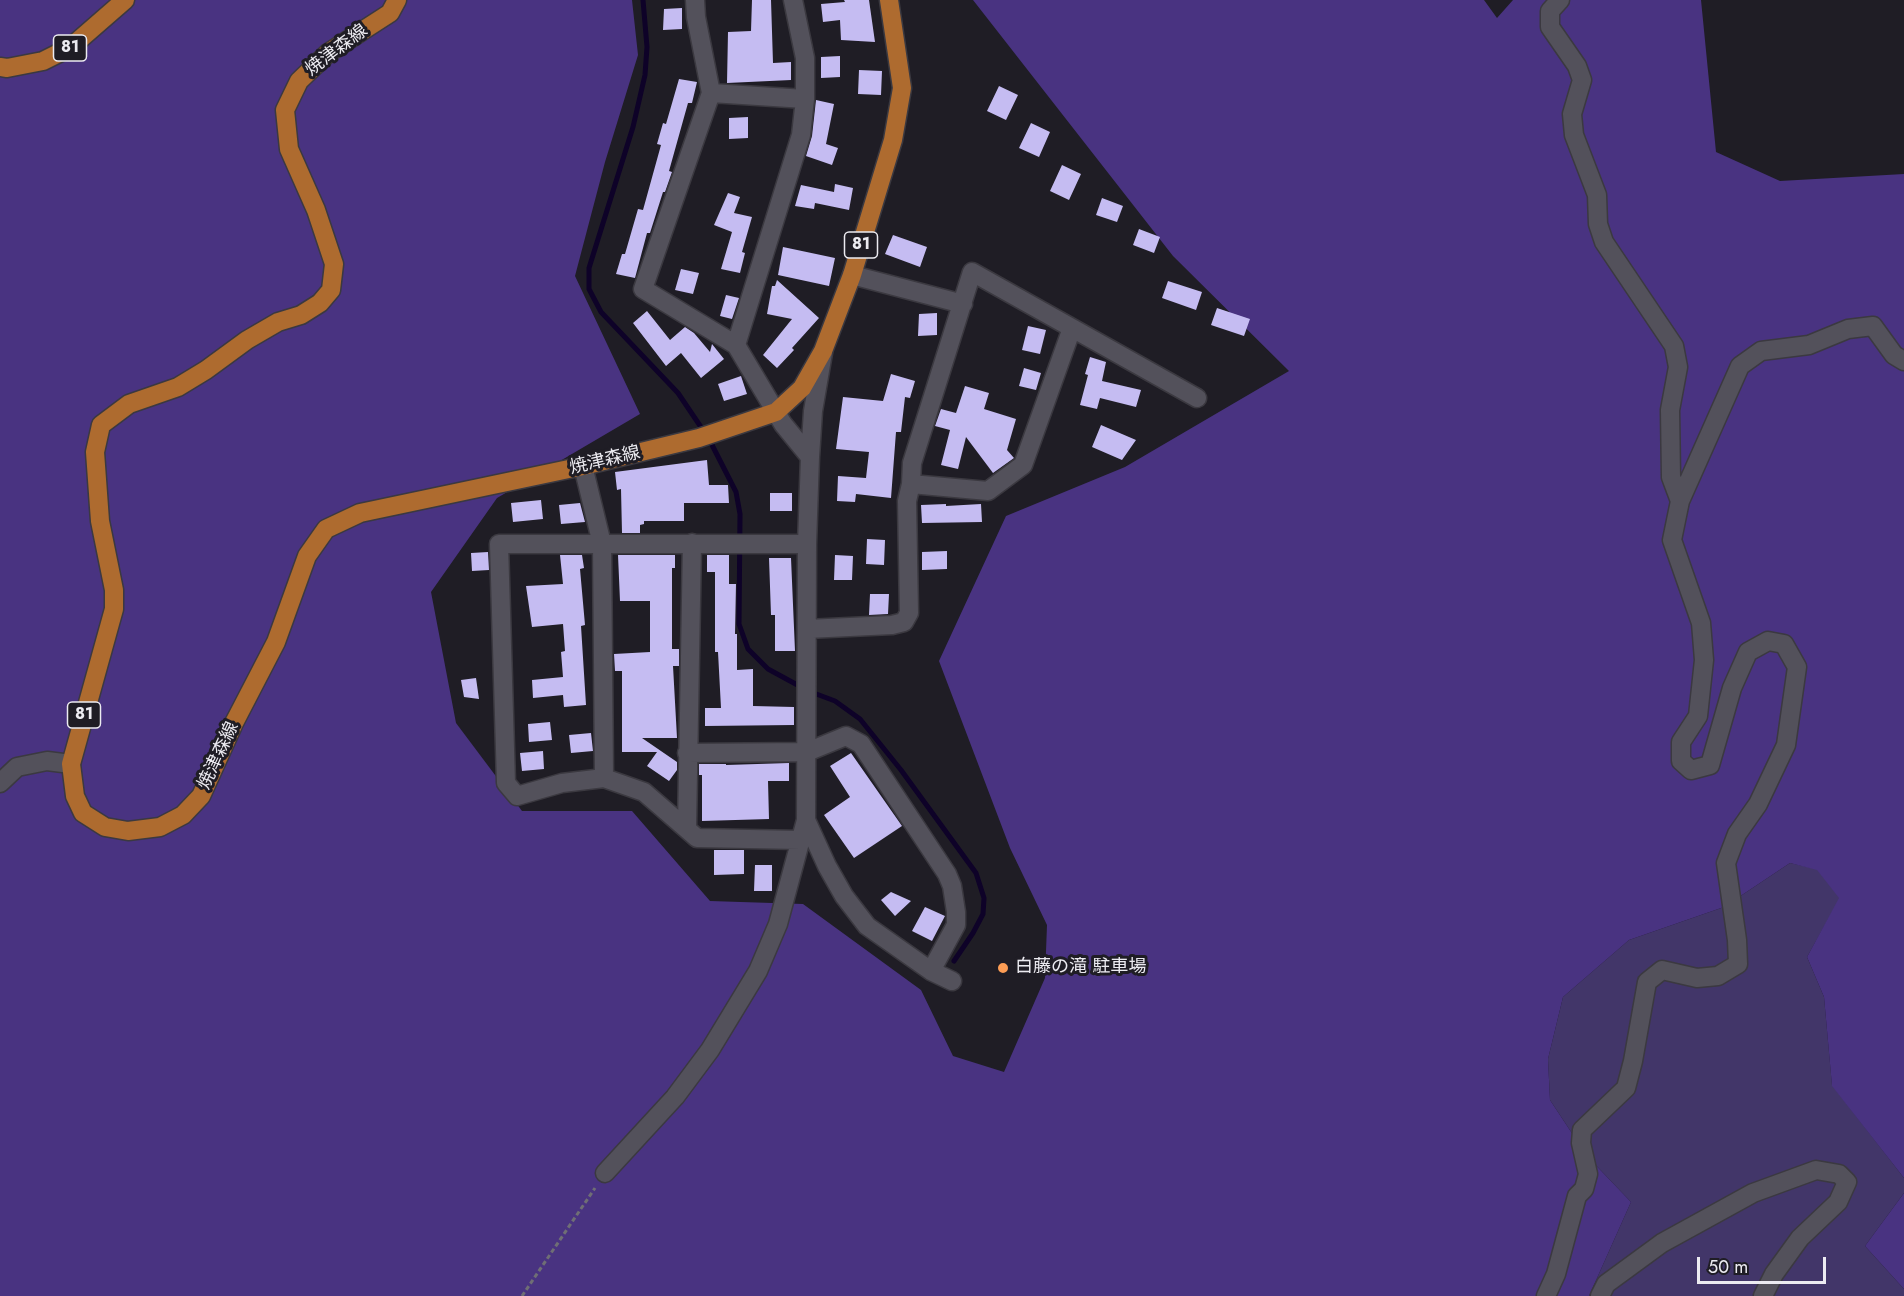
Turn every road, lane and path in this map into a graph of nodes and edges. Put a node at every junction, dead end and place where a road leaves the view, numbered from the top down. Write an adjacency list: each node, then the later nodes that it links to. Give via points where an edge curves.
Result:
1 (125, 0): 7 (main road, 81, via 71,47 43,61)
2 (397, 0): 28 (main road, 焼津森線 / 81, via 390,13 328,53 299,81 285,110 289,149 334,264 331,290 301,315 278,322 178,387 129,404 101,425 95,452 99,521 114,590 114,609)
3 (695, 0): 8 (street)
4 (793, 0): 9 (street, via 805,58)
5 (890, 0): 10 (main road, 焼津森線 / 81, via 902,87 893,141)
6 (1560, 0): 21 (street, via 1550,11 1550,27 1582,80 1572,114 1574,135 1598,195 1598,224 1604,242 1674,346 1678,367 1670,410 1671,477)
7 (0, 67)
8 (711, 93): 9 (street); 13 (street, via 643,289)
9 (805, 99): 13 (street, via 792,168)
10 (852, 275): 11 (street); 14 (main road, 焼津森線 / 81)
11 (963, 304): 12 (street, via 972,272); 20 (street, via 912,464)
12 (1072, 328): 16 (street); 20 (street, via 1023,465 988,491)
13 (736, 345): 17 (street)
14 (823, 351): 17 (main road, 焼津森線 / 81, via 802,388); 18 (street)
15 (1904, 361): 21 (street, via 1894,355 1873,326 1848,329 1809,345 1761,351 1740,366)
16 (1197, 398)
17 (776, 412): 18 (street); 19 (main road, 焼津森線 / 81, via 699,438)
18 (810, 458): 24 (street)
19 (583, 466): 23 (street); 28 (main road, 焼津森線 / 81, via 360,513 326,529 307,556 276,642 201,796 183,815 160,827 128,831 105,827 83,813 75,796)
20 (911, 484): 25 (street, via 907,501 909,613 904,622)
21 (1680, 501): 38 (street, via 1672,540 1701,623 1704,660 1698,716 1681,742 1681,761 1691,770 1710,765 1732,688 1748,652 1768,640 1784,644 1797,667 1786,745 1758,804 1737,834 1726,863 1738,964 1718,976 1697,978 1662,970 1647,982 1626,1088 1582,1130 1588,1174 1584,1189 1577,1196 1556,1274)
22 (692, 543): 23 (street); 24 (street); 27 (street)
23 (602, 544): 29 (street); 29 (street, via 499,544 506,783 517,796 562,783)
24 (807, 544): 25 (street)
25 (807, 629): 26 (street)
26 (807, 752): 27 (street); 31 (street); 34 (street, via 846,736 861,744 947,874 956,925)
27 (687, 753): 32 (street)
28 (71, 764): 30 (street, via 47,760 17,767)
29 (604, 778): 32 (street, via 644,792)
30 (0, 783)
31 (806, 820): 33 (street); 34 (street, via 844,896 867,926)
32 (687, 828): 33 (street, via 696,838)
33 (800, 840): 36 (street, via 778,924 758,971 710,1050 675,1097)
34 (930, 970): 35 (street)
35 (952, 981)
36 (605, 1173): 37 (path)
37 (522, 1296)
38 (1546, 1296)
39 (1600, 1296): 40 (street, via 1606,1284 1662,1243 1753,1193 1816,1170 1839,1174 1846,1182 1838,1202 1800,1238)
40 (1763, 1296)

